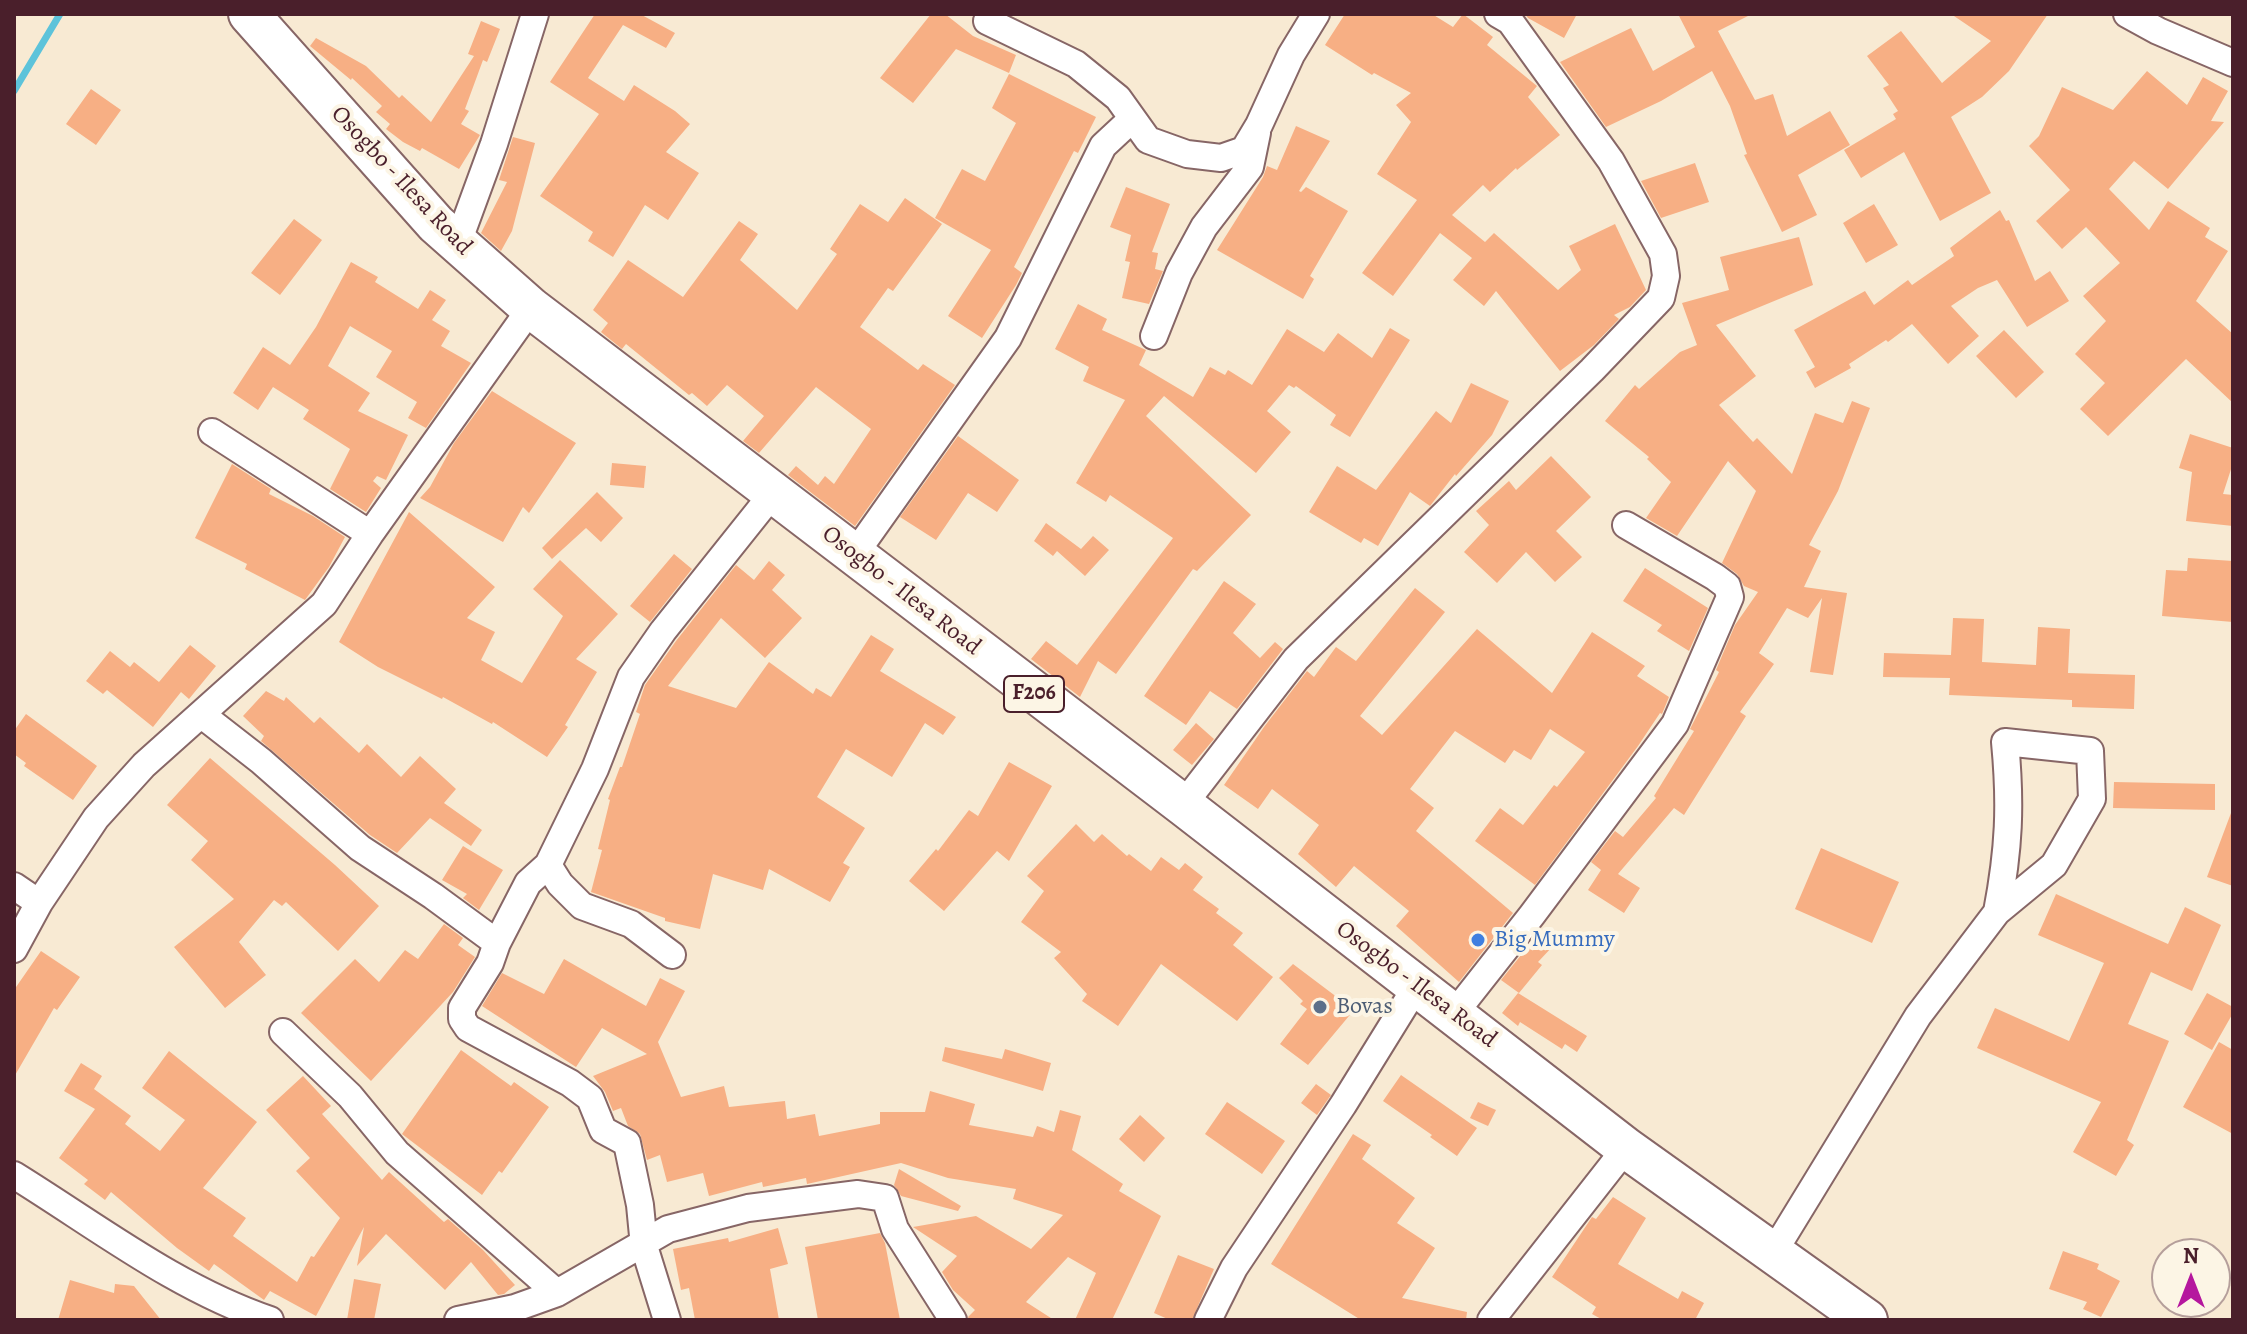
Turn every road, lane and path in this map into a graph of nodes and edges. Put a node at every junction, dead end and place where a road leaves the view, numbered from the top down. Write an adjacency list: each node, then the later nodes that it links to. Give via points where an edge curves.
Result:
1 (249, 14): 10 (main road, Osogbo - Ilesa Road / F206)
2 (535, 14): 10 (street)
3 (1316, 14): 9 (street)
4 (1498, 14): 19 (street, via 1510,21 1611,161 1663,254 1661,298 1296,659)
5 (2127, 14): 7 (street)
6 (987, 21): 8 (street, via 1076,64 1118,98)
7 (2233, 63)
8 (1132, 119): 9 (street, via 1148,140 1187,154 1221,158 1244,150); 17 (street, via 1103,146 1008,338)
9 (1259, 125): 12 (street, via 1250,167 1204,227)
10 (457, 245): 11 (main road, Osogbo - Ilesa Road / F206)
11 (531, 308): 14 (main road, Osogbo - Ilesa Road / F206); 16 (street)
12 (1154, 336)
13 (212, 432): 16 (street)
14 (774, 492): 17 (main road, Osogbo - Ilesa Road / F206); 20 (street, via 631,677 595,769)
15 (1626, 525): 28 (street, via 1715,577 1727,586 1730,597 1675,724)
16 (370, 534): 18 (street, via 324,604)
17 (854, 555): 19 (main road, Osogbo - Ilesa Road / F206)
18 (202, 715): 22 (street, via 144,765 96,818); 24 (street, via 360,848)
19 (1183, 805): 27 (main road, Osogbo - Ilesa Road / F206)
20 (548, 865): 24 (street, via 528,883); 26 (street, via 582,906 631,924)
21 (14, 886): 22 (street)
22 (39, 903): 25 (street)
23 (1997, 912): 23 (street, via 2054,865 2092,799 2090,751 2005,742 2011,803); 35 (street, via 1918,1016)
24 (497, 943): 32 (street, via 462,1008 462,1019 468,1028 590,1098 603,1130 627,1143)
25 (14, 949)
26 (672, 955)
27 (1416, 987): 28 (main road, Osogbo - Ilesa Road / F206); 41 (street, via 1234,1268)
28 (1454, 1014): 30 (main road, Osogbo - Ilesa Road / F206)
29 (283, 1032): 36 (street, via 350,1096 397,1153)
30 (1626, 1148): 35 (main road, Osogbo - Ilesa Road / F206); 42 (street)
31 (14, 1175): 37 (street, via 182,1281)
32 (640, 1205): 33 (street, via 658,1214); 34 (street)
33 (668, 1229): 34 (street); 40 (street, via 748,1208 858,1194 885,1198 895,1229)
34 (644, 1246): 36 (street); 39 (street)
35 (1773, 1253): 43 (main road, Osogbo - Ilesa Road / F206)
36 (557, 1293): 38 (street)
37 (270, 1320)
38 (458, 1320)
39 (667, 1320)
40 (953, 1320)
41 (1208, 1320)
42 (1491, 1320)
43 (1867, 1320)

